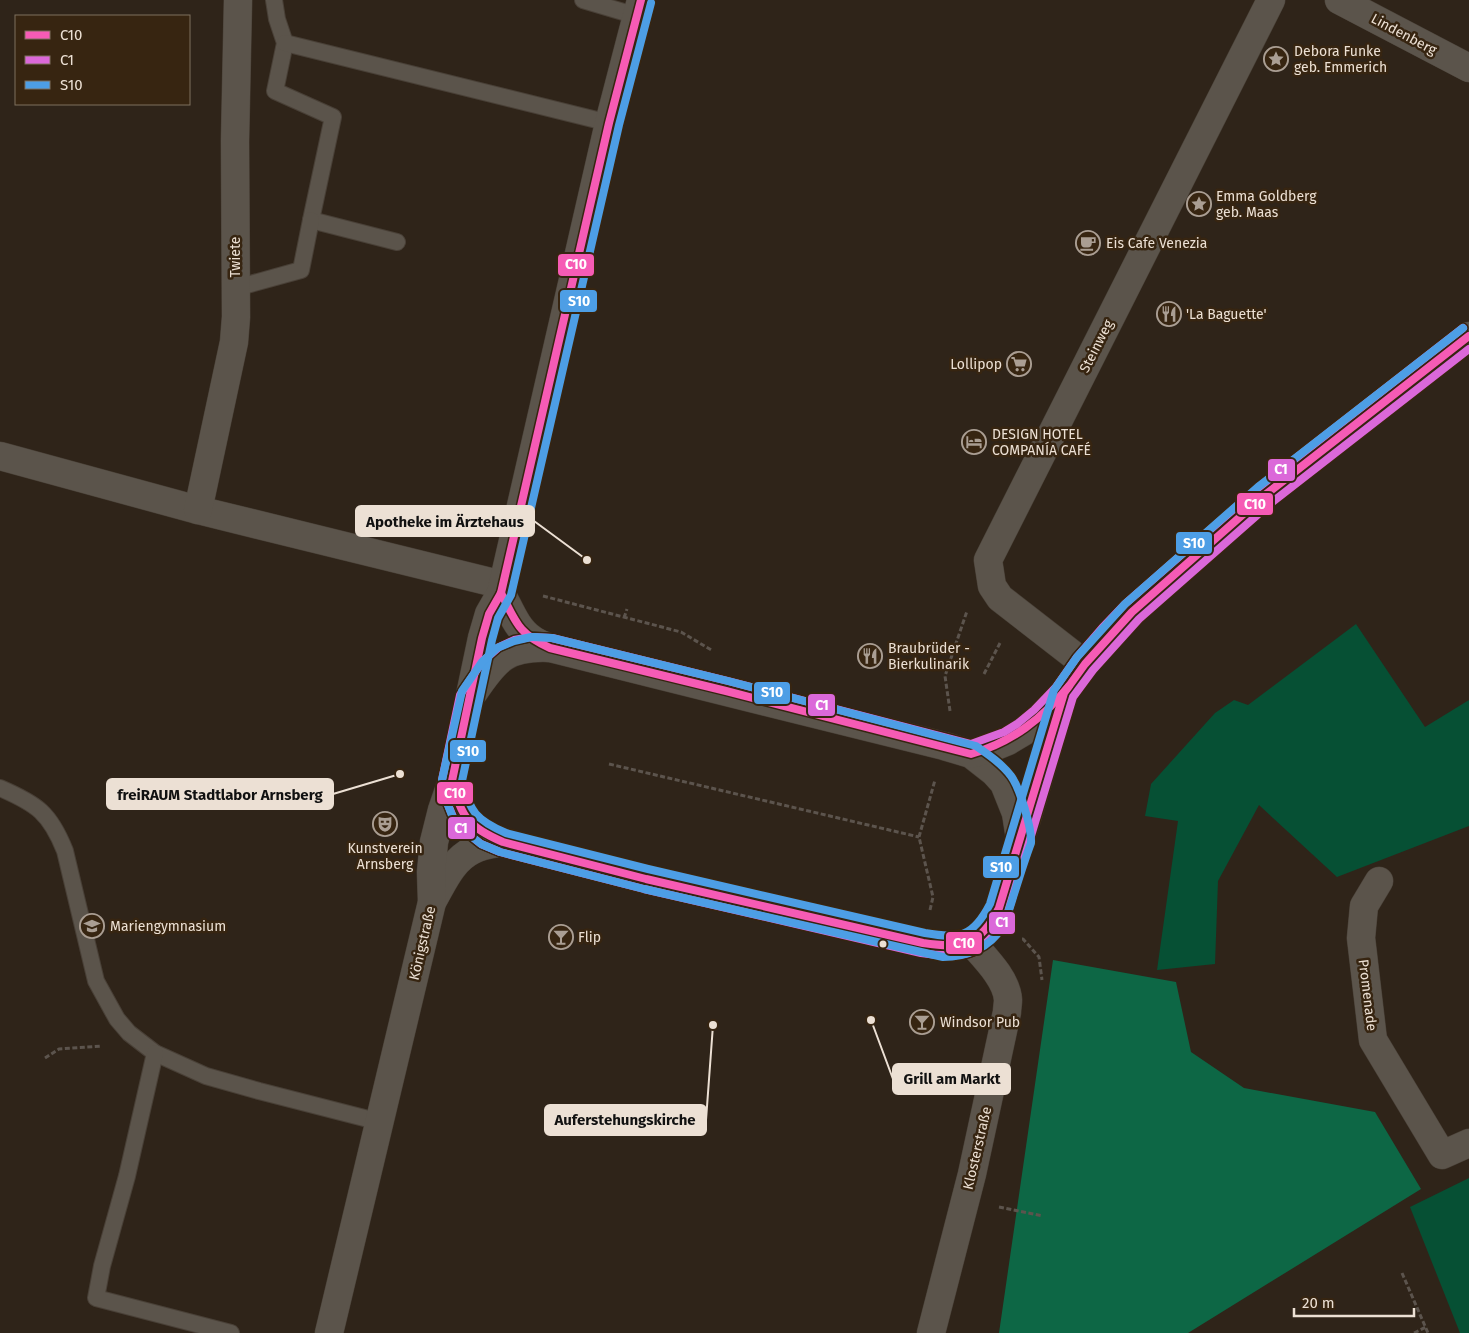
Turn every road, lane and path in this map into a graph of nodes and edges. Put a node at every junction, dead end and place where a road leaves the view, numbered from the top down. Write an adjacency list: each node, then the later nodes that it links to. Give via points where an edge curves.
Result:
1 (238, 0): 12 (street, Twiete)
2 (274, 0): 7 (lane, via 276,20)
3 (583, 0): 6 (lane)
4 (1271, 0): 23 (street, Steinweg, via 988,560 992,586 1000,598)
5 (1339, 0): 8 (street, Lindenberg)
6 (639, 8): 9 (street, Königstraße)
7 (285, 43): 9 (lane); 10 (lane, via 275,90 333,117)
8 (1469, 68)
9 (609, 123): 16 (street, Königstraße)
10 (311, 220): 11 (lane); 12 (lane, via 300,270)
11 (397, 242)
12 (236, 288): 15 (street, Twiete, via 234,342)
13 (1469, 336): 23 (street, via 1265,495 1132,612)
14 (0, 456): 15 (street)
15 (198, 510): 16 (street)
16 (502, 589): 19 (path); 21 (street, via 522,631 532,640); 26 (street, Königstraße, via 489,614)
17 (968, 608): 27 (path, via 945,676 951,717)
18 (627, 609): 19 (path)
19 (624, 618): 22 (path, via 681,632)
20 (1000, 642): 24 (path)
21 (550, 648): 26 (street, via 533,647 504,656 490,668); 27 (street)
22 (721, 656)
23 (1085, 664): 25 (street)
24 (984, 674)
25 (1064, 693): 28 (street, via 1023,732); 33 (street)
26 (470, 697): 30 (street, Königstraße)
27 (944, 746): 28 (street); 32 (path)
28 (971, 754): 33 (street, via 1004,783 1016,813)
29 (609, 764): 32 (path)
30 (452, 781): 34 (street, via 463,817 486,836); 36 (street, Königstraße, via 434,842)
31 (0, 788): 39 (lane, via 36,806 58,833 66,851 96,981 117,1019)
32 (919, 837): 38 (path, via 933,897)
33 (1021, 840): 37 (street, via 993,922)
34 (503, 842): 36 (street, via 482,846 459,858); 38 (street, via 646,879)
35 (1379, 881): 43 (street, Promenade, via 1364,906 1361,938 1373,1040 1442,1155)
36 (432, 902): 42 (street, Königstraße)
37 (971, 942): 38 (street, via 945,947); 50 (street, Klosterstraße, via 1004,984 1007,1012 972,1174)
38 (923, 943)
39 (129, 1032): 40 (lane); 41 (path, via 108,1046 59,1049)
40 (155, 1053): 42 (lane, via 206,1076); 48 (lane, via 96,1298)
41 (45, 1058)
42 (380, 1122): 49 (street, Königstraße)
43 (1469, 1143)
44 (994, 1206): 45 (path)
45 (1043, 1216)
46 (1402, 1273): 47 (path)
47 (1426, 1327): 51 (path); 52 (path)
48 (231, 1333)
49 (329, 1333)
50 (931, 1333)
51 (1414, 1333)
52 (1428, 1333)

